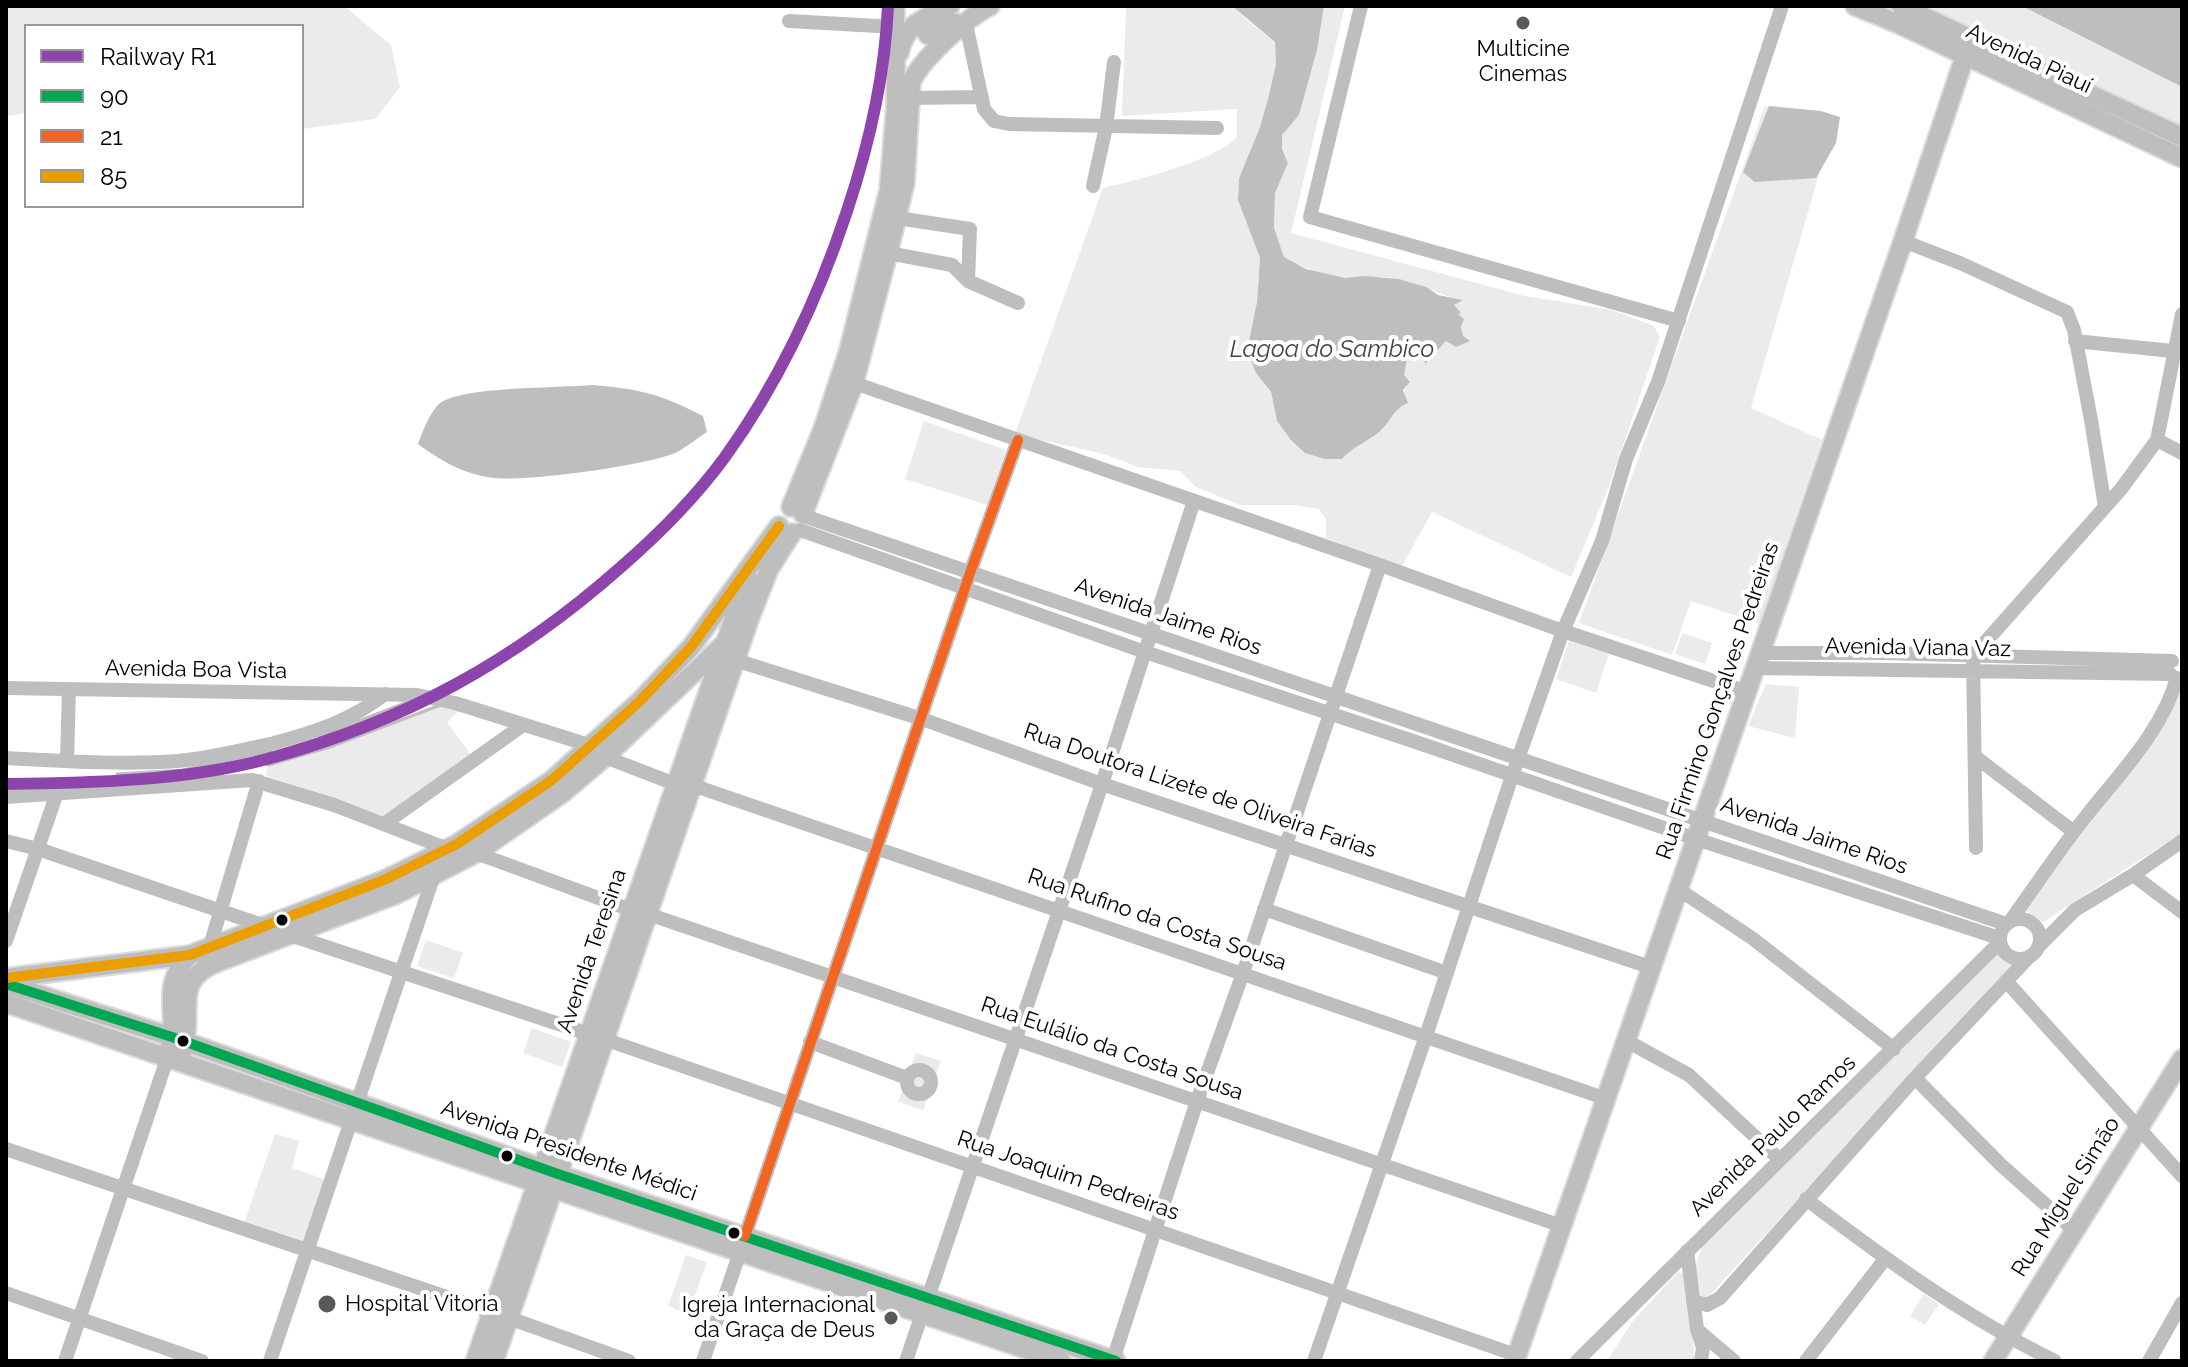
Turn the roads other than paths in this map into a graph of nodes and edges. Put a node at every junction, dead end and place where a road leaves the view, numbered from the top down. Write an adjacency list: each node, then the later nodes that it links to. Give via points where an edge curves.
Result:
1 (895, 6): 10 (main road)
2 (1361, 6): 28 (street, via 1310,217)
3 (1782, 6): 28 (street)
4 (1855, 6): 7 (main road, Avenida Piauí)
5 (986, 8): 6 (main road, via 928,35 924,21); 9 (main road)
6 (942, 10): 12 (main road, via 913,25 903,38)
7 (1906, 11): 11 (main road, Avenida Piauí); 19 (street)
8 (789, 21): 10 (street)
9 (966, 24): 14 (main road); 15 (street)
10 (895, 27): 12 (main road)
11 (1968, 47): 19 (main road, Avenida Piauí); 20 (main road, Avenida Piauí); 23 (main road, Rua Firmino Gonçalves Pedreiras)
12 (897, 62): 14 (main road, via 909,48 918,51); 37 (main road, via 889,190 849,350)
13 (1114, 62): 17 (street)
14 (914, 73): 16 (main road)
15 (982, 97): 16 (street); 17 (street, via 994,121)
16 (910, 98): 22 (main road, via 905,183)
17 (1106, 127): 18 (street); 21 (street)
18 (1217, 128)
19 (2182, 135)
20 (2182, 158)
21 (1093, 186)
22 (897, 218): 24 (main road); 25 (street, via 970,229)
23 (1903, 241): 29 (street, via 2063,308); 49 (main road, Rua Firmino Gonçalves Pedreiras)
24 (888, 253): 25 (street, via 952,265); 31 (main road)
25 (968, 281): 26 (street)
26 (1018, 303)
27 (2182, 314): 30 (street)
28 (1679, 321): 43 (street, via 1626,459 1602,541)
29 (2075, 341): 30 (street); 36 (street)
30 (2179, 352): 33 (street)
31 (854, 383): 32 (street); 37 (main road)
32 (1018, 440): 35 (street); 40 (street)
33 (2157, 440): 34 (street); 36 (street)
34 (2182, 453)
35 (1194, 501): 39 (street); 44 (street)
36 (2105, 507): 50 (street)
37 (795, 521): 38 (main road); 40 (street, Avenida Jaime Rios); 41 (street, Avenida Jaime Rios); 42 (main road, Avenida Teresina)
38 (756, 557): 45 (main road, Avenida Teresina); 58 (main road)
39 (1380, 565): 43 (street); 57 (street)
40 (970, 573): 41 (street); 44 (street, Avenida Jaime Rios)
41 (964, 589): 46 (street, Avenida Jaime Rios); 60 (street)
42 (749, 620): 45 (main road); 48 (main road, Avenida Teresina)
43 (1563, 631): 55 (street); 67 (street)
44 (1150, 634): 46 (street); 57 (street, Avenida Jaime Rios)
45 (724, 643): 58 (main road); 71 (main road, Avenida Teresina)
46 (1145, 652): 59 (street, Avenida Jaime Rios); 72 (street)
47 (1885, 653): 49 (street, Avenida Viana Vaz); 50 (street, Avenida Viana Vaz); 51 (street)
48 (735, 660): 60 (street, Rua Doutora Lizete de Oliveira Farias); 71 (main road, Avenida Teresina)
49 (1758, 660): 51 (street, Avenida Viana Vaz); 55 (main road, Rua Firmino Gonçalves Pedreiras)
50 (1974, 663): 51 (street, Avenida Viana Vaz); 52 (street, Avenida Viana Vaz); 66 (street)
51 (1885, 670)
52 (2177, 670): 79 (street, Avenida Paulo Ramos, via 2155,727)
53 (6, 688): 54 (street, Avenida Boa Vista)
54 (69, 690): 56 (street, Avenida Boa Vista); 68 (street)
55 (1747, 692): 78 (main road, Rua Firmino Gonçalves Pedreiras)
56 (385, 694): 61 (street, Rua Rufino da Costa Sousa, via 434,698); 68 (street, via 334,725 209,757)
57 (1335, 696): 59 (street); 62 (street, Avenida Jaime Rios)
58 (644, 708): 64 (main road)
59 (1329, 714): 63 (street, Avenida Jaime Rios); 82 (street)
60 (922, 719): 72 (street, Rua Doutora Lizete de Oliveira Farias); 86 (street)
61 (523, 725): 64 (street, Rua Rufino da Costa Sousa); 77 (street)
62 (1422, 726): 63 (street); 67 (street, Avenida Jaime Rios)
63 (1416, 742): 69 (street, Avenida Jaime Rios)
64 (599, 752): 71 (street, Rua Rufino da Costa Sousa); 85 (main road); 87 (main road, via 564,792)
65 (6, 758): 68 (street)
66 (1977, 758): 79 (street); 83 (street)
67 (1518, 760): 69 (street); 73 (street, Avenida Jaime Rios)
68 (67, 761)
69 (1512, 776): 76 (street, Avenida Jaime Rios); 95 (street)
70 (259, 781): 74 (street); 77 (street); 97 (street)
71 (684, 784): 86 (street, Rua Rufino da Costa Sousa); 99 (main road, Avenida Teresina)
72 (1102, 784): 82 (street, Rua Doutora Lizete de Oliveira Farias); 98 (street)
73 (1609, 790): 76 (street); 78 (street, Avenida Jaime Rios)
74 (57, 793): 75 (street); 84 (street)
75 (6, 797)
76 (1602, 805): 78 (street, Avenida Jaime Rios)
77 (384, 824): 85 (street)
78 (1699, 830): 88 (street, Avenida Jaime Rios); 89 (street, Avenida Jaime Rios); 93 (main road, Rua Firmino Gonçalves Pedreiras)
79 (2074, 832): 101 (street, Avenida Paulo Ramos)
80 (6, 841): 84 (street, Rua Joaquim Pedreiras)
81 (2182, 841): 91 (street)
82 (1286, 844): 95 (street, Rua Doutora Lizete de Oliveira Farias); 96 (street)
83 (1976, 848)
84 (38, 849): 97 (street, Rua Joaquim Pedreiras); 103 (street)
85 (448, 849): 102 (main road)
86 (876, 849): 98 (street, Rua Rufino da Costa Sousa); 111 (street)
87 (476, 853): 90 (main road); 99 (street, Rua Eulálio da Costa Sousa)
88 (1799, 854): 89 (street); 92 (street, Avenida Jaime Rios)
89 (1794, 870): 94 (street, Avenida Jaime Rios)
90 (434, 875): 102 (main road, via 397,894); 110 (street)
91 (2133, 875): 100 (street); 105 (street, via 2075,910)
92 (1899, 887): 94 (street); 101 (street, Avenida Jaime Rios)
93 (1678, 889): 107 (main road, Rua Firmino Gonçalves Pedreiras); 122 (street, via 1740,929)
94 (1894, 903): 101 (street, Avenida Jaime Rios)
95 (1469, 906): 107 (street, Rua Doutora Lizete de Oliveira Farias); 109 (street)
96 (1264, 909): 108 (street); 109 (street)
97 (219, 910): 102 (street, Rua Joaquim Pedreiras); 104 (street)
98 (1060, 911): 108 (street, Rua Rufino da Costa Sousa); 119 (street)
99 (640, 912): 111 (street, Rua Eulálio da Costa Sousa); 117 (main road, Avenida Teresina)
100 (2182, 912)
101 (2004, 931): 105 (street, via 2003,951 2011,957); 105 (street, via 2024,919 2035,924 2040,934); 122 (street, Avenida Paulo Ramos)
102 (280, 934): 104 (main road); 110 (street, Rua Joaquim Pedreiras); 118 (main road, via 197,972)
103 (6, 941)
104 (210, 946): 106 (main road)
105 (2034, 952): 113 (street)
106 (190, 955): 112 (main road); 118 (main road, via 171,988)
107 (1650, 967): 120 (main road, Rua Firmino Gonçalves Pedreiras)
108 (1243, 973): 116 (street, Rua Rufino da Costa Sousa); 128 (street)
109 (1447, 973): 116 (street)
110 (402, 974): 117 (street, Rua Joaquim Pedreiras); 130 (street)
111 (833, 977): 119 (street, Rua Eulálio da Costa Sousa); 121 (street)
112 (6, 978)
113 (2006, 981): 126 (street); 131 (street)
114 (6, 984): 118 (main road, Avenida Presidente Médici)
115 (6, 1003): 123 (main road, Avenida Presidente Médici)
116 (1426, 1036): 127 (street, Rua Rufino da Costa Sousa); 134 (street)
117 (596, 1037): 129 (street, Rua Joaquim Pedreiras); 137 (main road, Avenida Teresina)
118 (179, 1039): 123 (main road); 130 (main road, Avenida Presidente Médici)
119 (1016, 1040): 128 (street, Rua Eulálio da Costa Sousa); 135 (street)
120 (1625, 1040): 127 (main road, Rua Firmino Gonçalves Pedreiras); 133 (street, via 1689,1075)
121 (810, 1042): 125 (street); 129 (street)
122 (1894, 1049): 133 (street, Avenida Paulo Ramos)
123 (174, 1058): 130 (main road, Avenida Presidente Médici); 138 (street)
124 (2182, 1059): 131 (main road, Rua Miguel Simão)
125 (907, 1078)
126 (1915, 1078): 139 (street); 142 (street)
127 (1607, 1099): 140 (main road, Rua Firmino Gonçalves Pedreiras)
128 (1197, 1101): 134 (street, Rua Eulálio da Costa Sousa); 141 (street)
129 (790, 1105): 135 (street, Rua Joaquim Pedreiras); 143 (street)
130 (355, 1111): 137 (main road, Avenida Presidente Médici); 145 (street)
131 (2138, 1127): 136 (street); 142 (main road, Rua Miguel Simão)
132 (6, 1149): 138 (street)
133 (1779, 1159): 144 (street, Avenida Paulo Ramos)
134 (1381, 1165): 140 (street, Rua Eulálio da Costa Sousa); 147 (street)
135 (973, 1167): 141 (street, Rua Joaquim Pedreiras); 152 (street)
136 (2182, 1176)
137 (547, 1178): 143 (main road, Avenida Presidente Médici); 153 (main road, Avenida Teresina)
138 (124, 1189): 145 (street); 154 (street)
139 (1806, 1199): 146 (street); 149 (street)
140 (1562, 1226): 158 (main road, Rua Firmino Gonçalves Pedreiras)
141 (1155, 1230): 147 (street, Rua Joaquim Pedreiras); 159 (street)
142 (2074, 1230): 156 (main road, Rua Miguel Simão)
143 (742, 1244): 152 (main road, Avenida Presidente Médici); 166 (street)
144 (1687, 1251): 150 (street); 170 (street, Avenida Paulo Ramos)
145 (308, 1252): 153 (street); 162 (street)
146 (1885, 1259): 156 (street); 173 (street)
147 (1338, 1292): 158 (street, Rua Joaquim Pedreiras); 169 (street)
148 (6, 1293): 154 (street)
149 (1720, 1298): 150 (street, via 1707,1305); 155 (street)
150 (1693, 1301): 155 (street)
151 (2182, 1303): 176 (street)
152 (925, 1306): 157 (main road, Avenida Presidente Médici); 167 (street)
153 (501, 1315): 163 (main road, Avenida Teresina); 164 (main road, Avenida Teresina); 165 (street)
154 (80, 1319): 160 (street); 161 (street)
155 (1697, 1329): 171 (street); 172 (street)
156 (2007, 1338): 174 (main road, Rua Miguel Simão); 175 (street)
157 (1036, 1344): 159 (main road, Avenida Presidente Médici); 168 (main road, Avenida Presidente Médici)
158 (1516, 1358)
159 (1115, 1360)
160 (65, 1361)
161 (202, 1361)
162 (270, 1361)
163 (475, 1361)
164 (494, 1361)
165 (629, 1361)
166 (703, 1361)
167 (906, 1361)
168 (1061, 1361)
169 (1314, 1361)
170 (1577, 1361)
171 (1701, 1361)
172 (1734, 1361)
173 (1806, 1361)
174 (1993, 1361)
175 (2055, 1361)
176 (2149, 1361)

